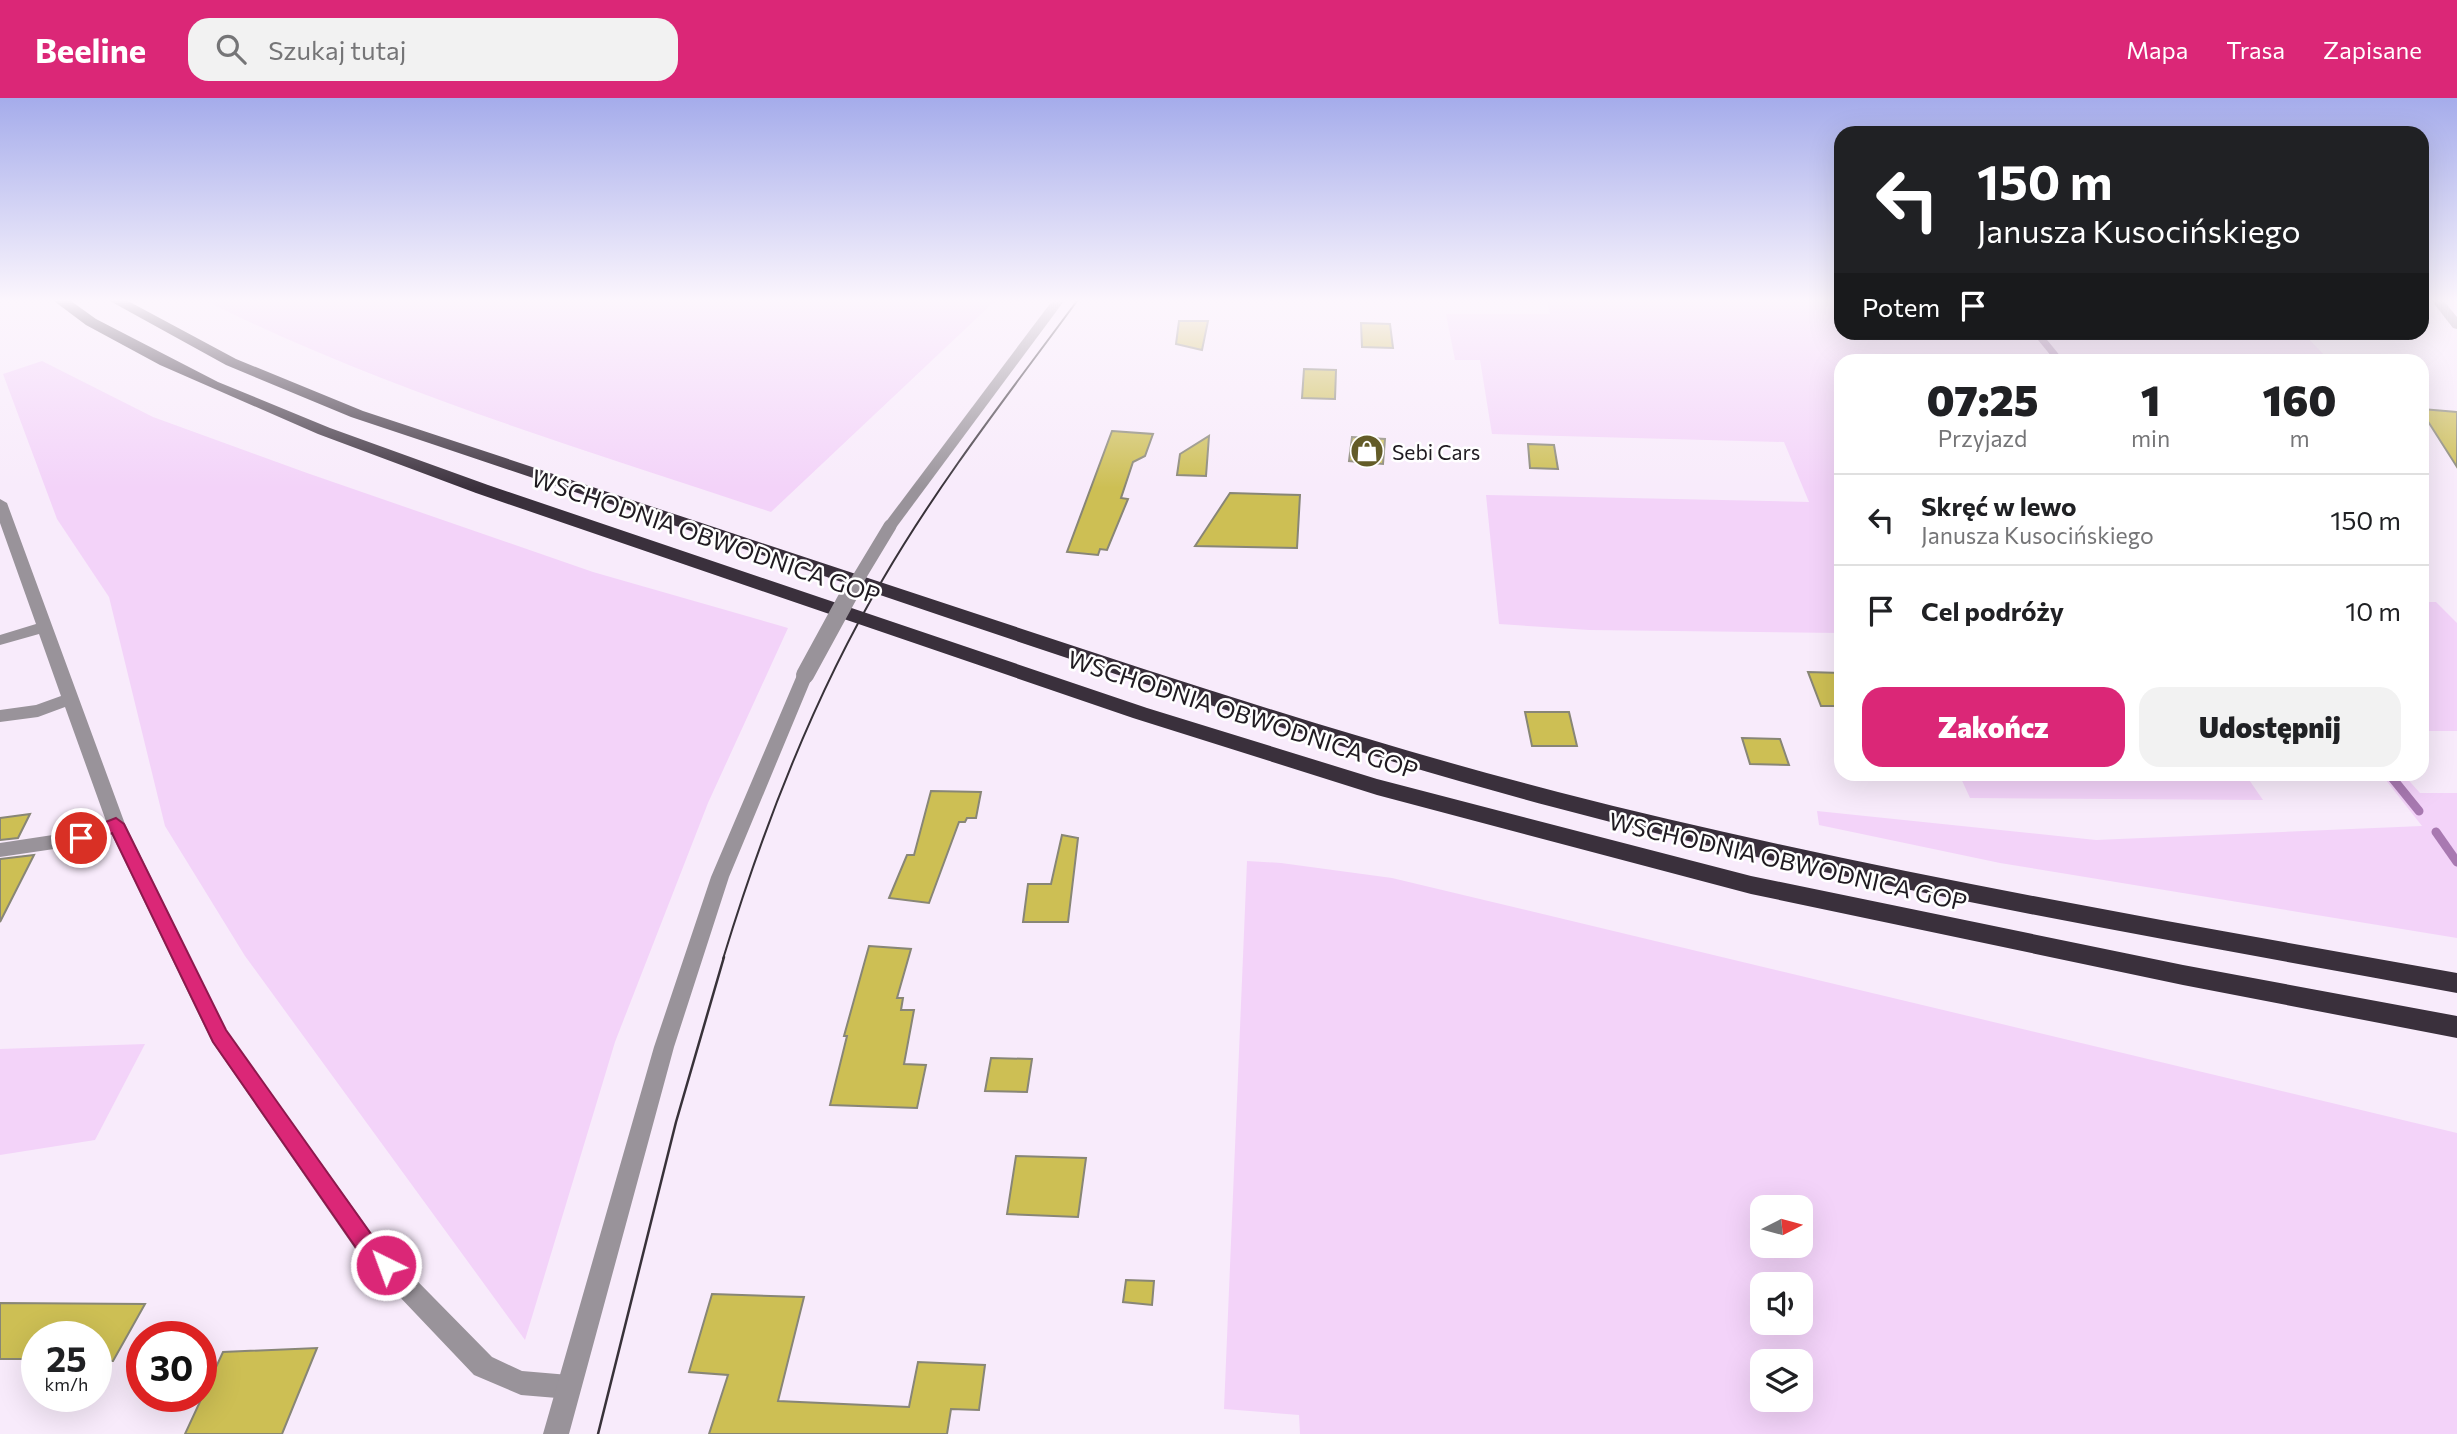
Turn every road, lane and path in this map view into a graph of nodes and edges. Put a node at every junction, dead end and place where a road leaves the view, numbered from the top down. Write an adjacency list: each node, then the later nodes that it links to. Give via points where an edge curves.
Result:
1 (168, 363): 12 (highway, WSCHODNIA OBWODNICA GOP, via 337,436 495,493 1061,686 1364,783 1751,885)
2 (235, 363): 11 (highway, WSCHODNIA OBWODNICA GOP, via 357,414 1216,701 1374,748 1638,820 1832,863)
3 (1011, 363): 13 (street, bridge, via 890,526 805,675 720,877 664,1047)
4 (0, 503): 5 (street)
5 (45, 627): 6 (street); 7 (street)
6 (0, 640)
7 (70, 699): 8 (street, via 38,711); 9 (street)
8 (0, 716)
9 (116, 824): 10 (street, via 81,838); 13 (street, via 219,1036 366,1245 482,1366 521,1383)
10 (0, 850)
11 (2457, 984)
12 (2457, 1027)
13 (569, 1387): 14 (street)
14 (556, 1434)

